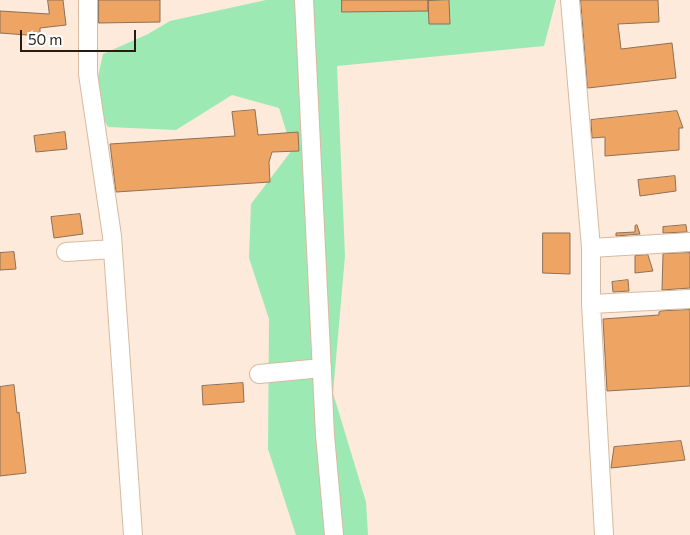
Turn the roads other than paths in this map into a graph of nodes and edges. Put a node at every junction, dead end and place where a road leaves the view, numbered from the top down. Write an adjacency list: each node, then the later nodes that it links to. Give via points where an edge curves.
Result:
1 (88, 0): 6 (street, via 88,74)
2 (304, 0): 10 (street)
3 (570, 0): 5 (street)
4 (690, 242): 5 (street)
5 (591, 248): 9 (street)
6 (113, 249): 7 (street); 12 (street)
7 (66, 252)
8 (690, 299): 9 (street)
9 (591, 304): 14 (street)
10 (322, 368): 11 (street); 13 (street)
11 (259, 374)
12 (134, 535)
13 (334, 535)
14 (604, 535)

